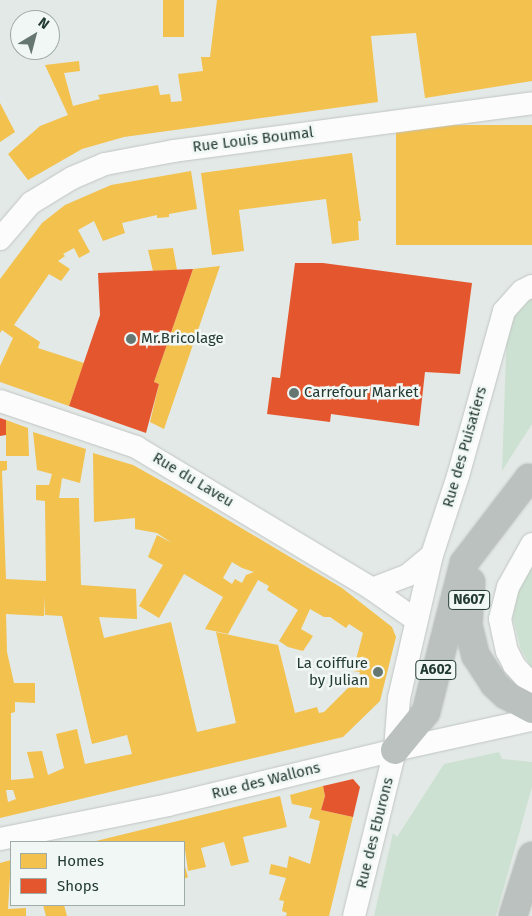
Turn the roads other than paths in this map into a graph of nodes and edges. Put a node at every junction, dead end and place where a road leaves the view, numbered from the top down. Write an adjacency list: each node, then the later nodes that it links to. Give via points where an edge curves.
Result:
1 (532, 103): 2 (street, Rue Louis Boumal, via 174,151 105,164 72,178 32,203)
2 (0, 239)
3 (532, 286): 7 (street, Rue des Puisatiers, via 522,291 504,312)
4 (0, 401): 8 (street, Rue du Laveu, via 136,447)
5 (531, 476): 11 (highway, N607, via 472,580 468,625 476,656 484,671 506,695); 13 (highway, A602, via 464,564 457,580 426,712)
6 (532, 544): 10 (street, via 508,587 500,619 507,651 514,665)
7 (432, 555): 8 (street, via 408,575); 9 (street, Rue des Puisatiers)
8 (372, 589): 9 (street, Rue du Laveu)
9 (416, 620): 13 (street, Rue des Eburons, via 398,698)
10 (532, 685)
11 (532, 709)
12 (532, 720): 13 (street, Rue des Wallons)
13 (395, 750): 14 (street, Rue des Wallons, via 168,806); 16 (street, Rue des Eburons)
14 (0, 839)
15 (532, 856): 17 (highway)
16 (354, 916)
17 (513, 916)

